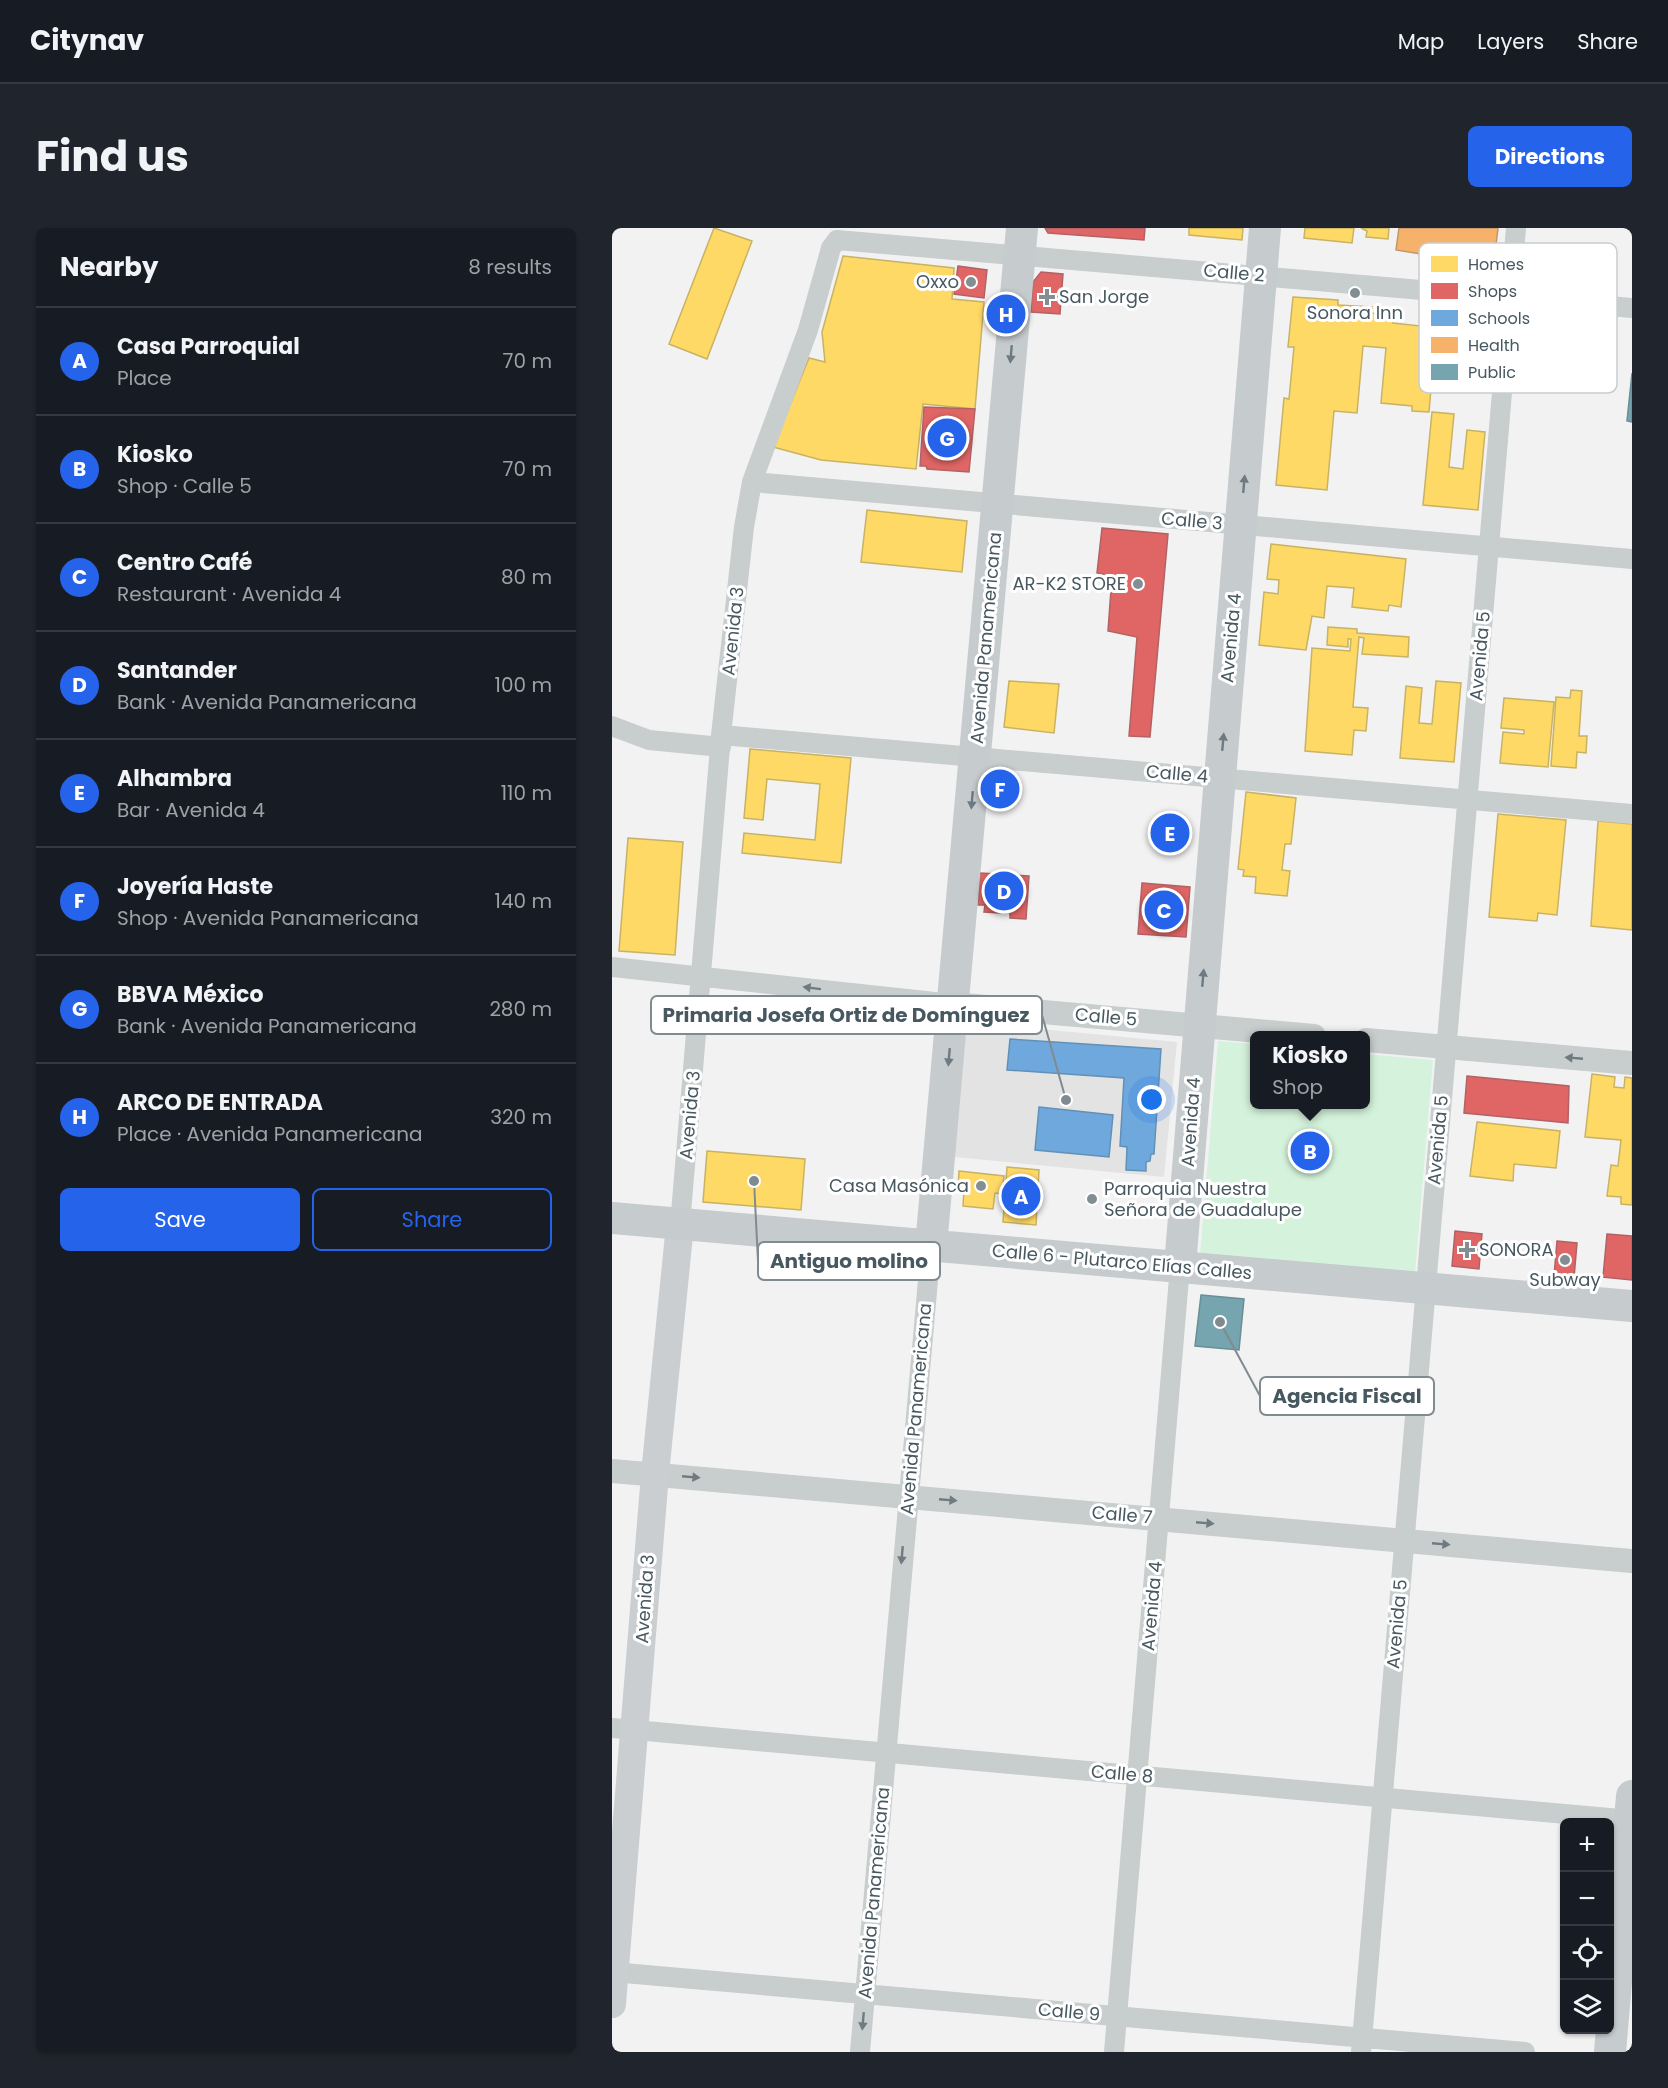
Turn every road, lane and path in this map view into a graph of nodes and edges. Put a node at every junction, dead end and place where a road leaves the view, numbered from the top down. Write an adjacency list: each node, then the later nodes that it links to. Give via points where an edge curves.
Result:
1 (1265, 228): 6 (main road, Avenida 4)
2 (1516, 228): 5 (street, Avenida 5)
3 (837, 240): 4 (street, Calle 2); 11 (street, Avenida 3, via 831,248 808,330)
4 (1021, 241): 6 (street, Calle 2); 12 (main road, Avenida Panamericana, one-way to 12)
5 (1515, 243)
6 (1261, 275): 7 (street, Calle 2); 13 (main road, Avenida 4, one-way to 6)
7 (1419, 289)
8 (1617, 307): 9 (street, Calle 2)
9 (1632, 308)
10 (1502, 393): 14 (street, Avenida 5)
11 (752, 482): 12 (street, Calle 3); 17 (street, Avenida 3)
12 (998, 504): 13 (street, Calle 3); 18 (main road, Avenida Panamericana)
13 (1241, 525): 14 (street, Calle 3); 19 (main road, Avenida 4, one-way to 13)
14 (1489, 547): 15 (street, Calle 3); 20 (street, Avenida 5)
15 (1632, 559)
16 (612, 726): 17 (street, Calle 4, via 649,740)
17 (721, 741): 18 (street, Calle 4); 23 (street, Avenida 3)
18 (976, 757): 19 (street, Calle 4); 24 (main road, Avenida Panamericana, one-way to 24)
19 (1220, 778): 20 (street, Calle 4); 25 (main road, Avenida 4, one-way to 19)
20 (1468, 800): 21 (street, Calle 4); 28 (street, Avenida 5)
21 (1632, 814)
22 (612, 967): 23 (street, Calle 5)
23 (702, 975): 24 (street, Calle 5, one-way to 23); 31 (street, Avenida 3)
24 (954, 1004): 25 (street, Calle 5); 32 (main road, Avenida Panamericana, one-way to 32)
25 (1199, 1025): 26 (street, Calle 5); 33 (main road, Avenida 4)
26 (1268, 1031)
27 (1370, 1040): 28 (street)
28 (1447, 1047): 29 (street, one-way to 28); 34 (street, Avenida 5)
29 (1632, 1063)
30 (612, 1218): 31 (main road, Calle 6 - Plutarco Elías Calles)
31 (680, 1225): 32 (main road, Calle 6 - Plutarco Elías Calles); 37 (main road, Avenida 3)
32 (931, 1246): 33 (main road, Calle 6 - Plutarco Elías Calles); 38 (street, Avenida Panamericana)
33 (1180, 1266): 34 (main road, Calle 6 - Plutarco Elías Calles); 39 (street, Avenida 4)
34 (1424, 1288): 35 (main road, Calle 6 - Plutarco Elías Calles); 40 (street, Avenida 5)
35 (1632, 1306)
36 (612, 1471): 37 (street, Calle 7)
37 (655, 1474): 38 (street, Calle 7, one-way to 38); 42 (main road, Avenida 3)
38 (907, 1497): 39 (street, Calle 7, one-way to 39); 43 (street, Avenida Panamericana, one-way to 43)
39 (1160, 1519): 40 (street, Calle 7, one-way to 40); 44 (street, Avenida 4)
40 (1404, 1540): 41 (street, Calle 7, one-way to 41); 45 (street, Avenida 5)
41 (1632, 1561)
42 (623, 1729): 43 (street, Calle 8); 47 (main road, Avenida 3)
43 (887, 1753): 44 (street, Calle 8); 48 (street, Avenida Panamericana)
44 (1137, 1776): 45 (street, Calle 8); 50 (street, Avenida 4)
45 (1383, 1798): 46 (street, Calle 8); 51 (street, Avenida 5)
46 (1631, 1812): 55 (main road)
47 (614, 1972): 48 (street, Calle 9); 49 (main road, Avenida 3)
48 (866, 1994): 50 (street, Calle 9); 52 (street, Avenida Panamericana, one-way to 52)
49 (612, 2004)
50 (1117, 2016): 51 (street, Calle 9); 53 (street, Avenida 4)
51 (1362, 2045): 54 (street, Calle 9)
52 (860, 2052)
53 (1114, 2052)
54 (1525, 2052)
55 (1610, 2052)

